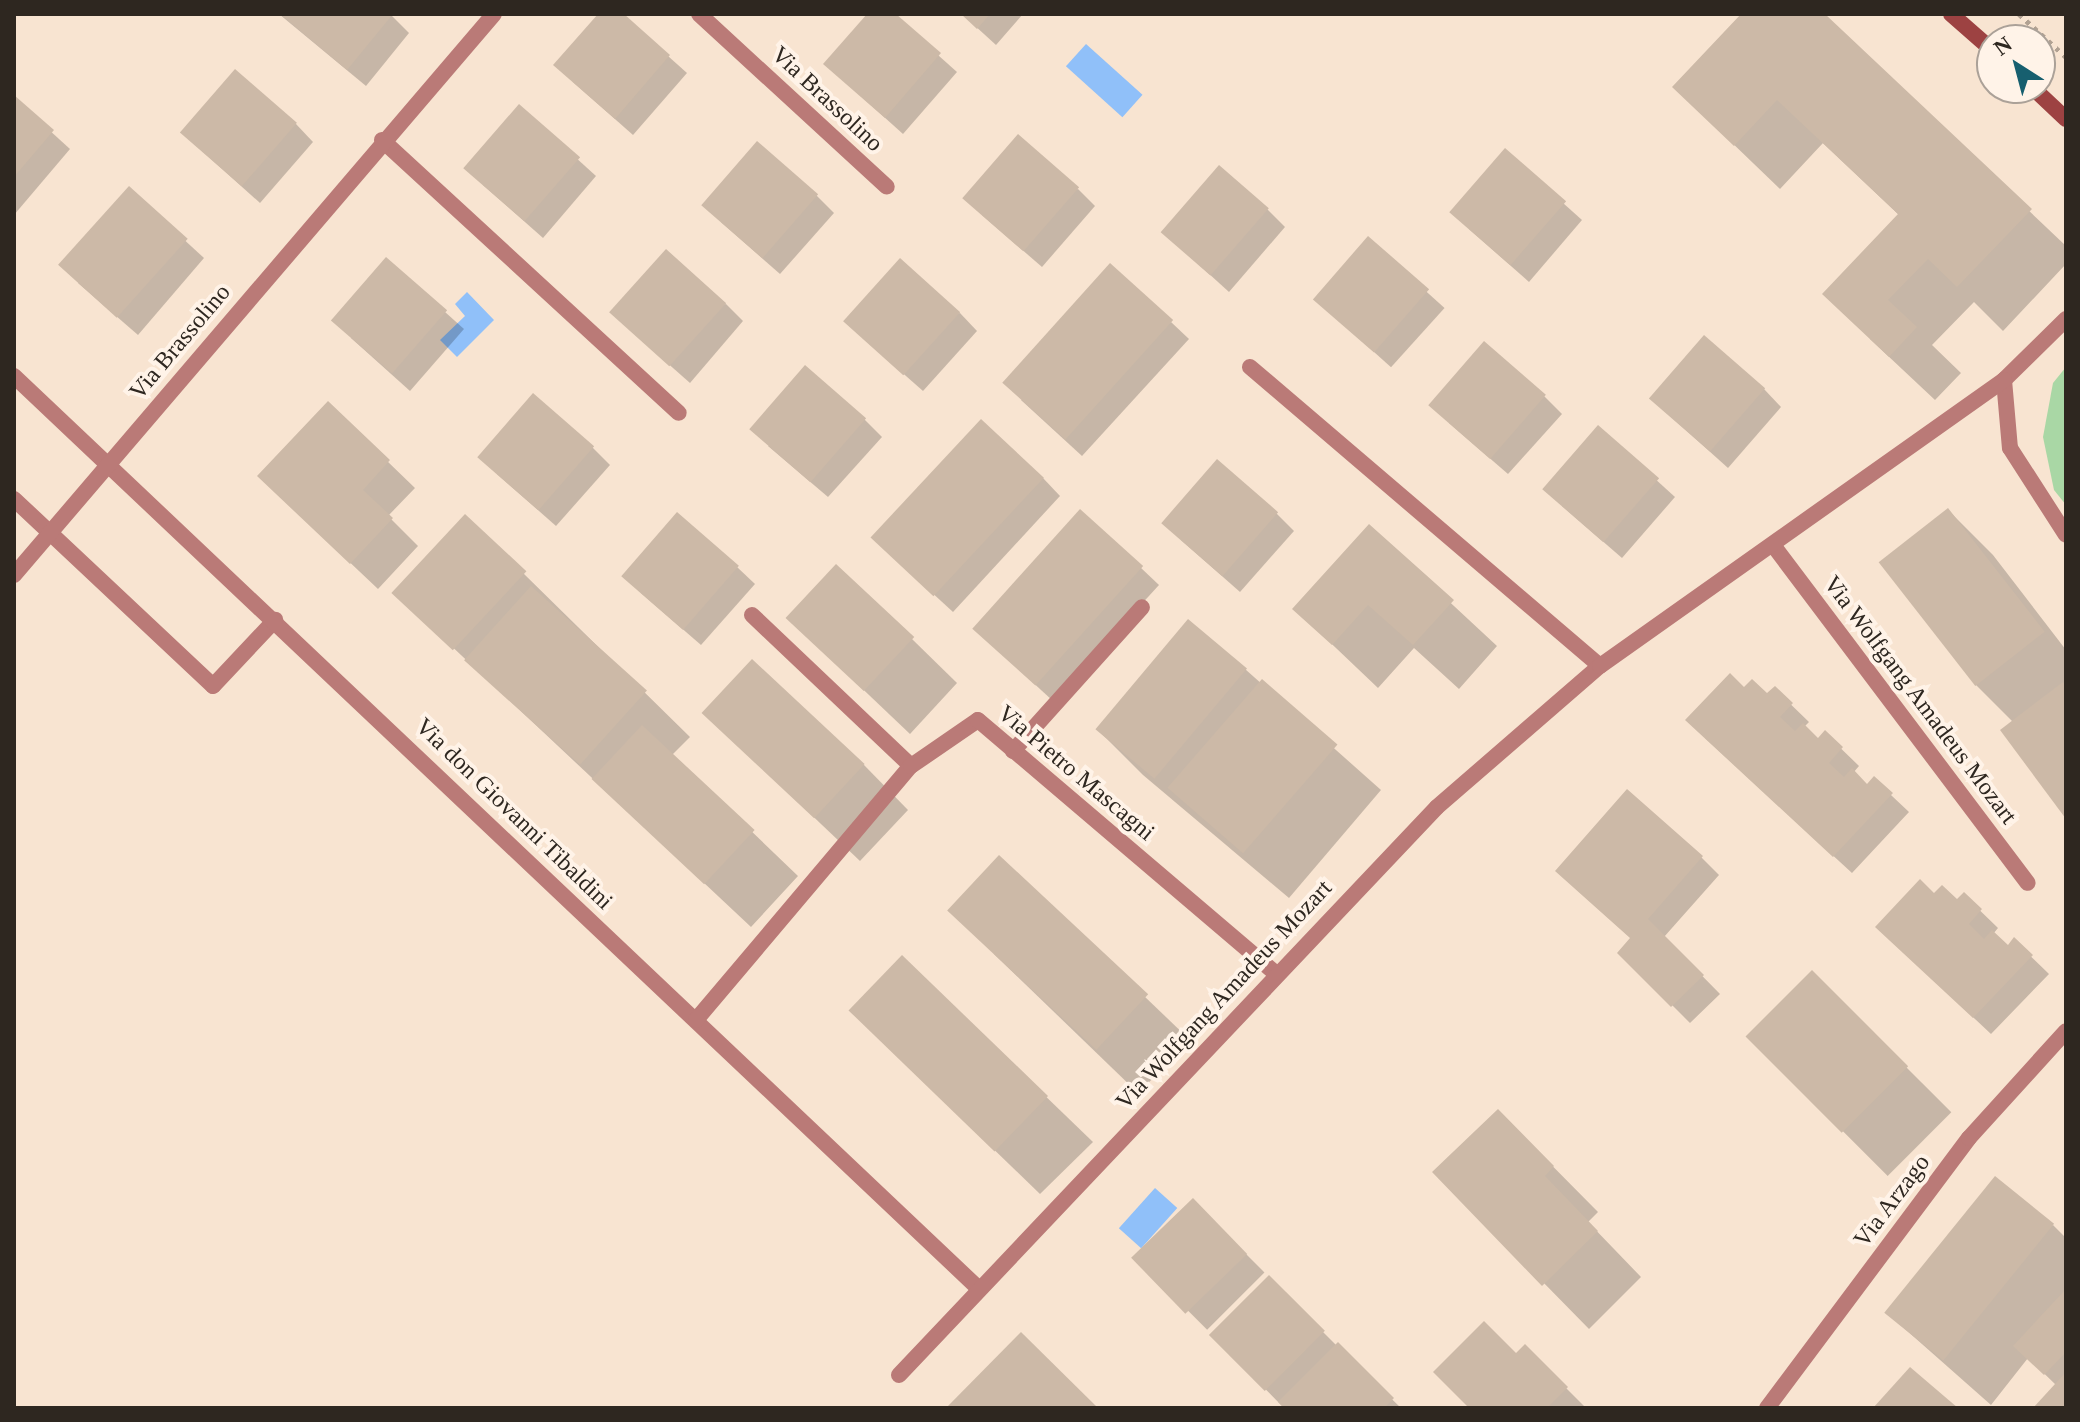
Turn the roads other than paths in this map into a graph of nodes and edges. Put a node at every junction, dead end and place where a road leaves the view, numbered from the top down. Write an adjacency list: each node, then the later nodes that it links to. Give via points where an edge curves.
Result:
1 (494, 14): 7 (street, Via Brassolino)
2 (699, 14): 8 (street, Via Brassolino)
3 (1951, 14): 4 (main road)
4 (1976, 36)
5 (2050, 104): 6 (main road)
6 (2066, 119)
7 (382, 140): 13 (street); 14 (street, Via Brassolino)
8 (887, 187)
9 (2066, 319): 12 (street)
10 (1250, 367): 23 (street)
11 (14, 376): 14 (street, Via don Giovanni Tibaldini)
12 (2004, 380): 17 (street, via 2010,448); 18 (street, Via Wolfgang Amadeus Mozart)
13 (679, 413)
14 (110, 462): 16 (street, Via Brassolino); 22 (street, Via don Giovanni Tibaldini)
15 (14, 499): 16 (street)
16 (50, 533): 19 (street, Via Brassolino); 22 (street, via 213,686)
17 (2066, 535)
18 (1773, 545): 23 (street, Via Wolfgang Amadeus Mozart); 26 (street, Via Wolfgang Amadeus Mozart)
19 (14, 575)
20 (1142, 607): 24 (street)
21 (752, 615): 25 (street)
22 (275, 620): 28 (street, Via don Giovanni Tibaldini)
23 (1600, 666): 27 (street, Via Wolfgang Amadeus Mozart, via 1437,807)
24 (1013, 751): 25 (street, Via Pietro Mascagni, via 978,720); 27 (street, Via Pietro Mascagni)
25 (911, 766): 28 (street, Via Pietro Mascagni)
26 (2028, 883)
27 (1276, 974): 30 (street, Via Wolfgang Amadeus Mozart)
28 (696, 1020): 30 (street, Via don Giovanni Tibaldini)
29 (2066, 1031): 32 (street, Via Arzago, via 1969,1138)
30 (979, 1289): 31 (street, Via Wolfgang Amadeus Mozart)
31 (899, 1375)
32 (1767, 1408)

